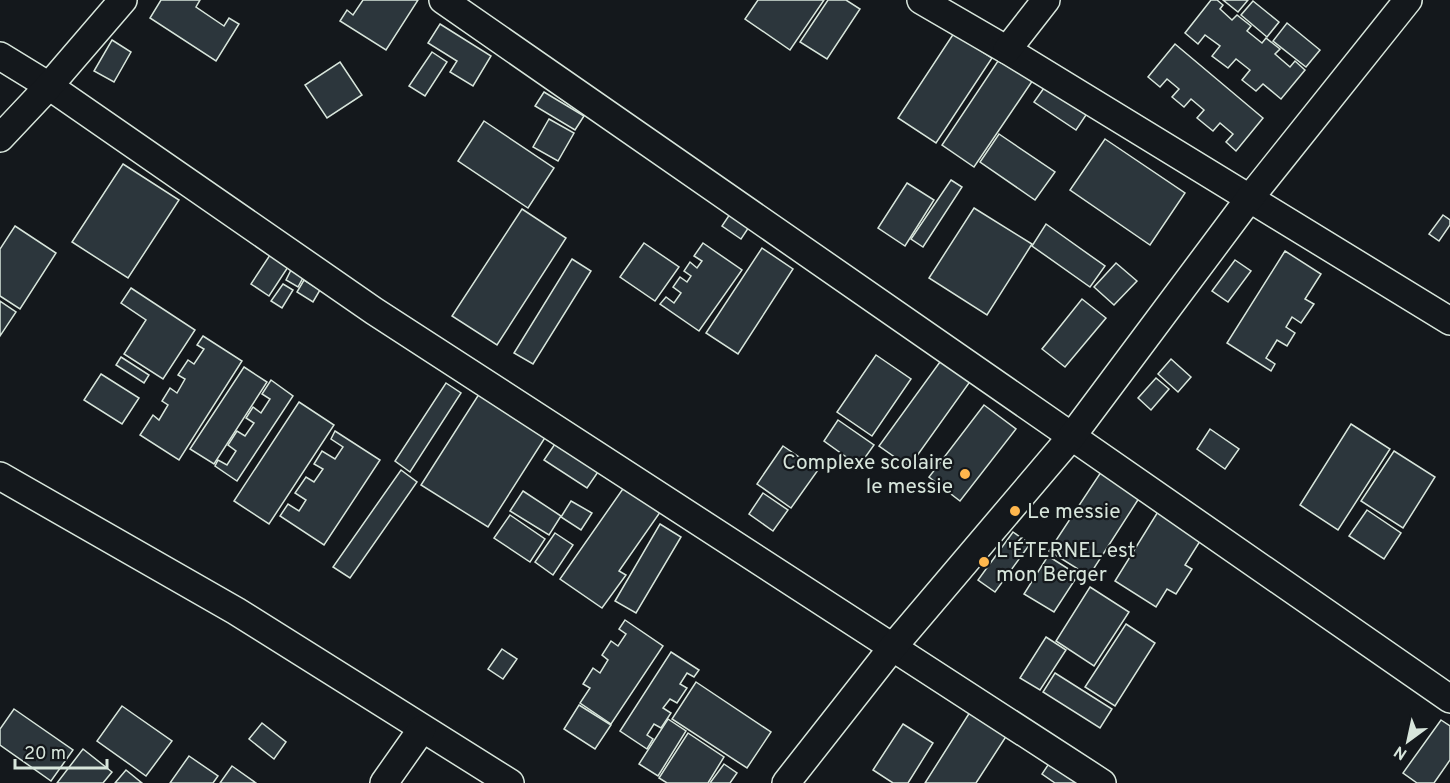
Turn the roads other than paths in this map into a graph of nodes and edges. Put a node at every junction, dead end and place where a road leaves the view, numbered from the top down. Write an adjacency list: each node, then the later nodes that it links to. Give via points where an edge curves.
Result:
1 (123, 0): 8 (street)
2 (443, 0): 12 (street)
3 (921, 0): 6 (street)
4 (1046, 0): 6 (street)
5 (1408, 0): 10 (street)
6 (1007, 50): 10 (street)
7 (0, 56): 8 (street)
8 (49, 86): 9 (street); 14 (street, via 384,317)
9 (0, 138)
10 (1249, 199): 11 (street); 12 (street)
11 (1450, 321)
12 (1072, 435): 14 (street); 15 (street)
13 (0, 476): 16 (street, via 237,611)
14 (892, 648): 19 (street); 20 (street)
15 (1450, 699)
16 (422, 729): 17 (street); 18 (street)
17 (384, 783)
18 (510, 783)
19 (786, 783)
20 (1102, 783)

